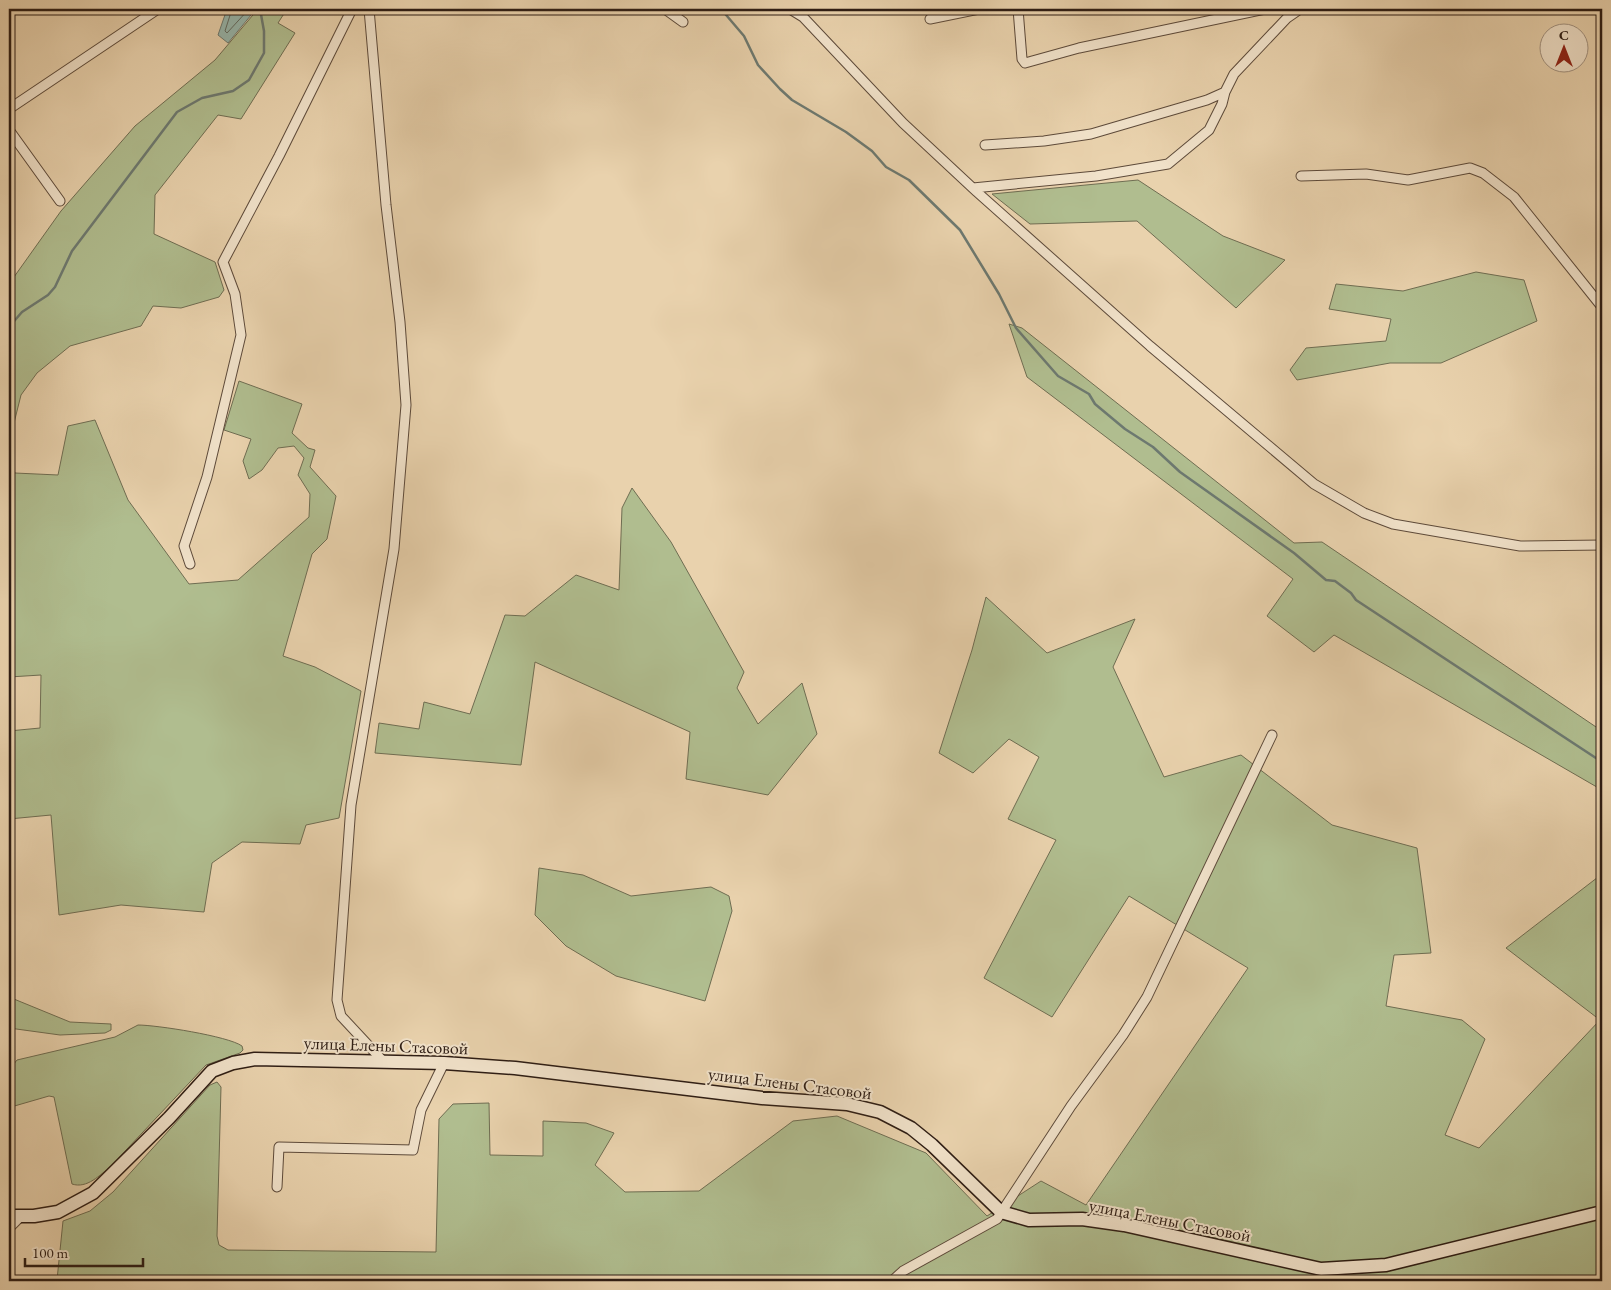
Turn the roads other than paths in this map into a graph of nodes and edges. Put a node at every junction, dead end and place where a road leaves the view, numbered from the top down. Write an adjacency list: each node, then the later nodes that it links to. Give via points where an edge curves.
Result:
1 (158, 9): 13 (street)
2 (352, 9): 21 (street, via 223,262 235,294 241,335 207,478 184,546)
3 (369, 9): 23 (street, via 406,405 394,549 351,805 337,1000 340,1016)
4 (665, 9): 11 (street)
5 (790, 9): 17 (street, via 809,24 903,124)
6 (980, 9): 10 (street)
7 (1018, 9): 8 (street, via 1025,63 1079,48)
8 (1265, 9)
9 (1300, 9): 12 (street, via 1287,18 1234,74)
10 (930, 18)
11 (683, 22)
12 (1225, 92): 15 (street, via 1091,134); 17 (street, via 1209,130 1168,164 1096,176)
13 (9, 108)
14 (9, 130): 18 (street)
15 (984, 145)
16 (1301, 176): 19 (street, via 1366,174 1408,180 1470,168 1483,173 1514,197)
17 (973, 188): 20 (street, via 1150,346 1314,484 1364,513 1393,524 1520,546)
18 (60, 201)
19 (1602, 307)
20 (1602, 544)
21 (190, 564)
22 (1272, 735): 26 (street, via 1148,997)
23 (382, 1060): 24 (main road, улица Елены Стасовой); 28 (main road, улица Елены Стасовой, via 255,1059 212,1071 162,1126 93,1193 58,1212)
24 (444, 1062): 25 (street, via 421,1110 413,1150 279,1147); 26 (main road, улица Елены Стасовой, via 762,1098 848,1104 880,1112 911,1128 932,1145)
25 (277, 1187)
26 (1001, 1212): 27 (main road, улица Елены Стасовой, via 1029,1220 1082,1219 1124,1225 1321,1270 1386,1265); 30 (street, via 998,1219 903,1271)
27 (1602, 1212)
28 (15, 1216): 29 (street)
29 (9, 1228)
30 (892, 1281)

